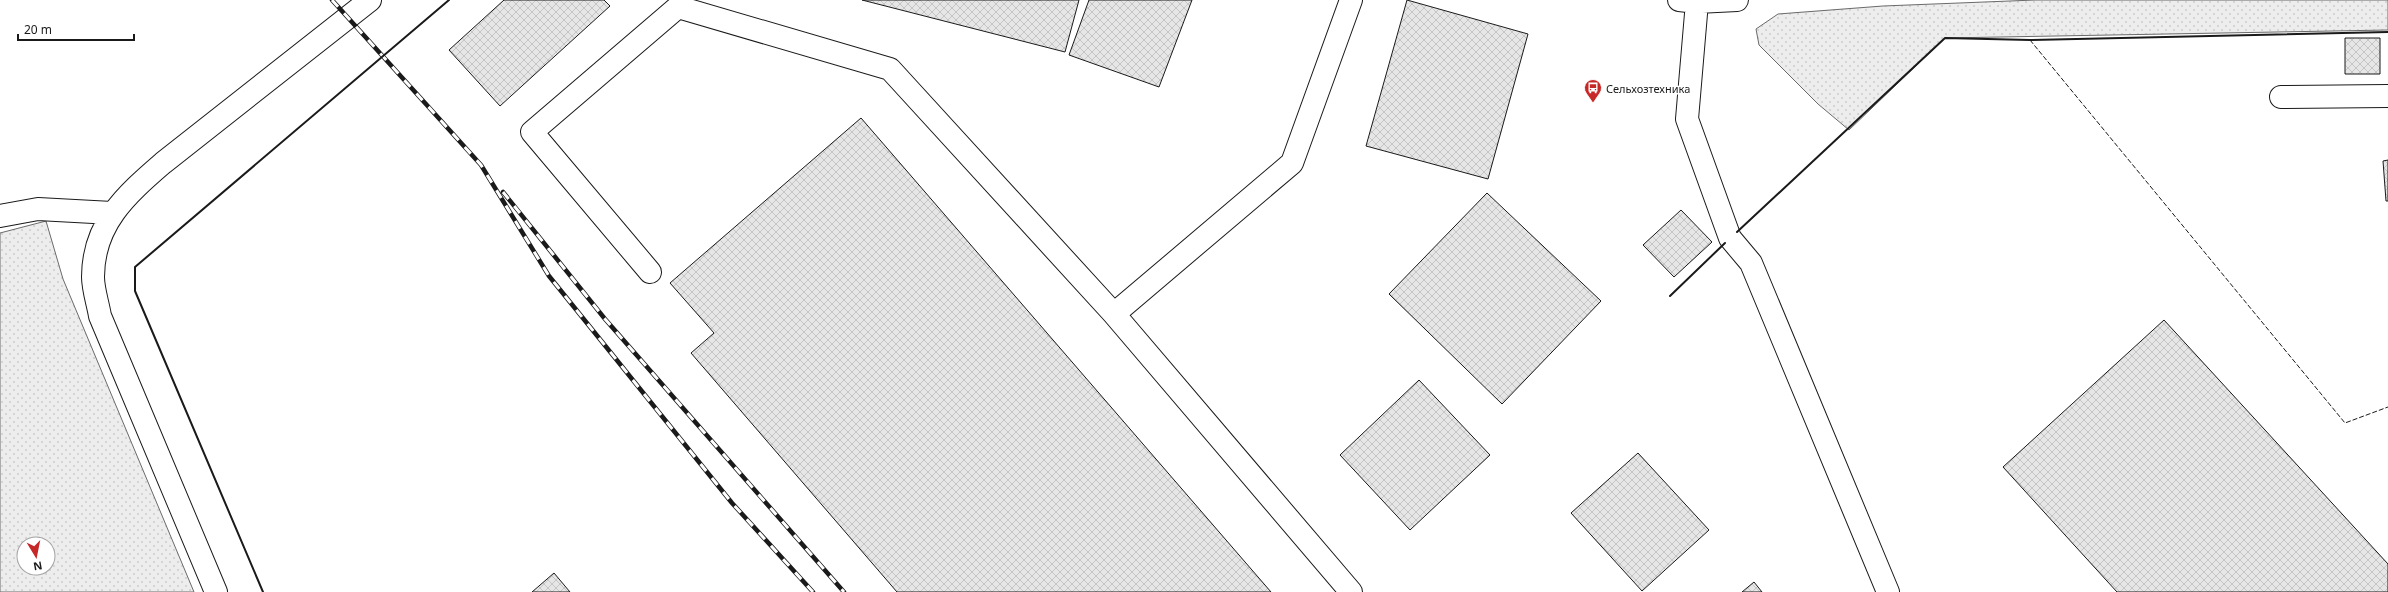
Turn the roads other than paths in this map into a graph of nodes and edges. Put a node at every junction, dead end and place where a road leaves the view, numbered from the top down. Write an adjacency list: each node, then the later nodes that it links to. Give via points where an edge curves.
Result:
1 (370, 0): 7 (street, via 163,162 132,190)
2 (1351, 0): 10 (street, via 1292,163)
3 (1737, 0): 4 (street)
4 (1688, 1): 13 (street, via 1687,119 1730,238 1751,263)
5 (2388, 96): 6 (street)
6 (2280, 97)
7 (112, 213): 8 (street, via 38,209); 11 (street, via 96,243 93,277 100,316)
8 (0, 216)
9 (650, 272): 10 (street, via 532,132 678,7 890,68)
10 (1114, 314): 12 (street)
11 (216, 592)
12 (1351, 592)
13 (1888, 592)

